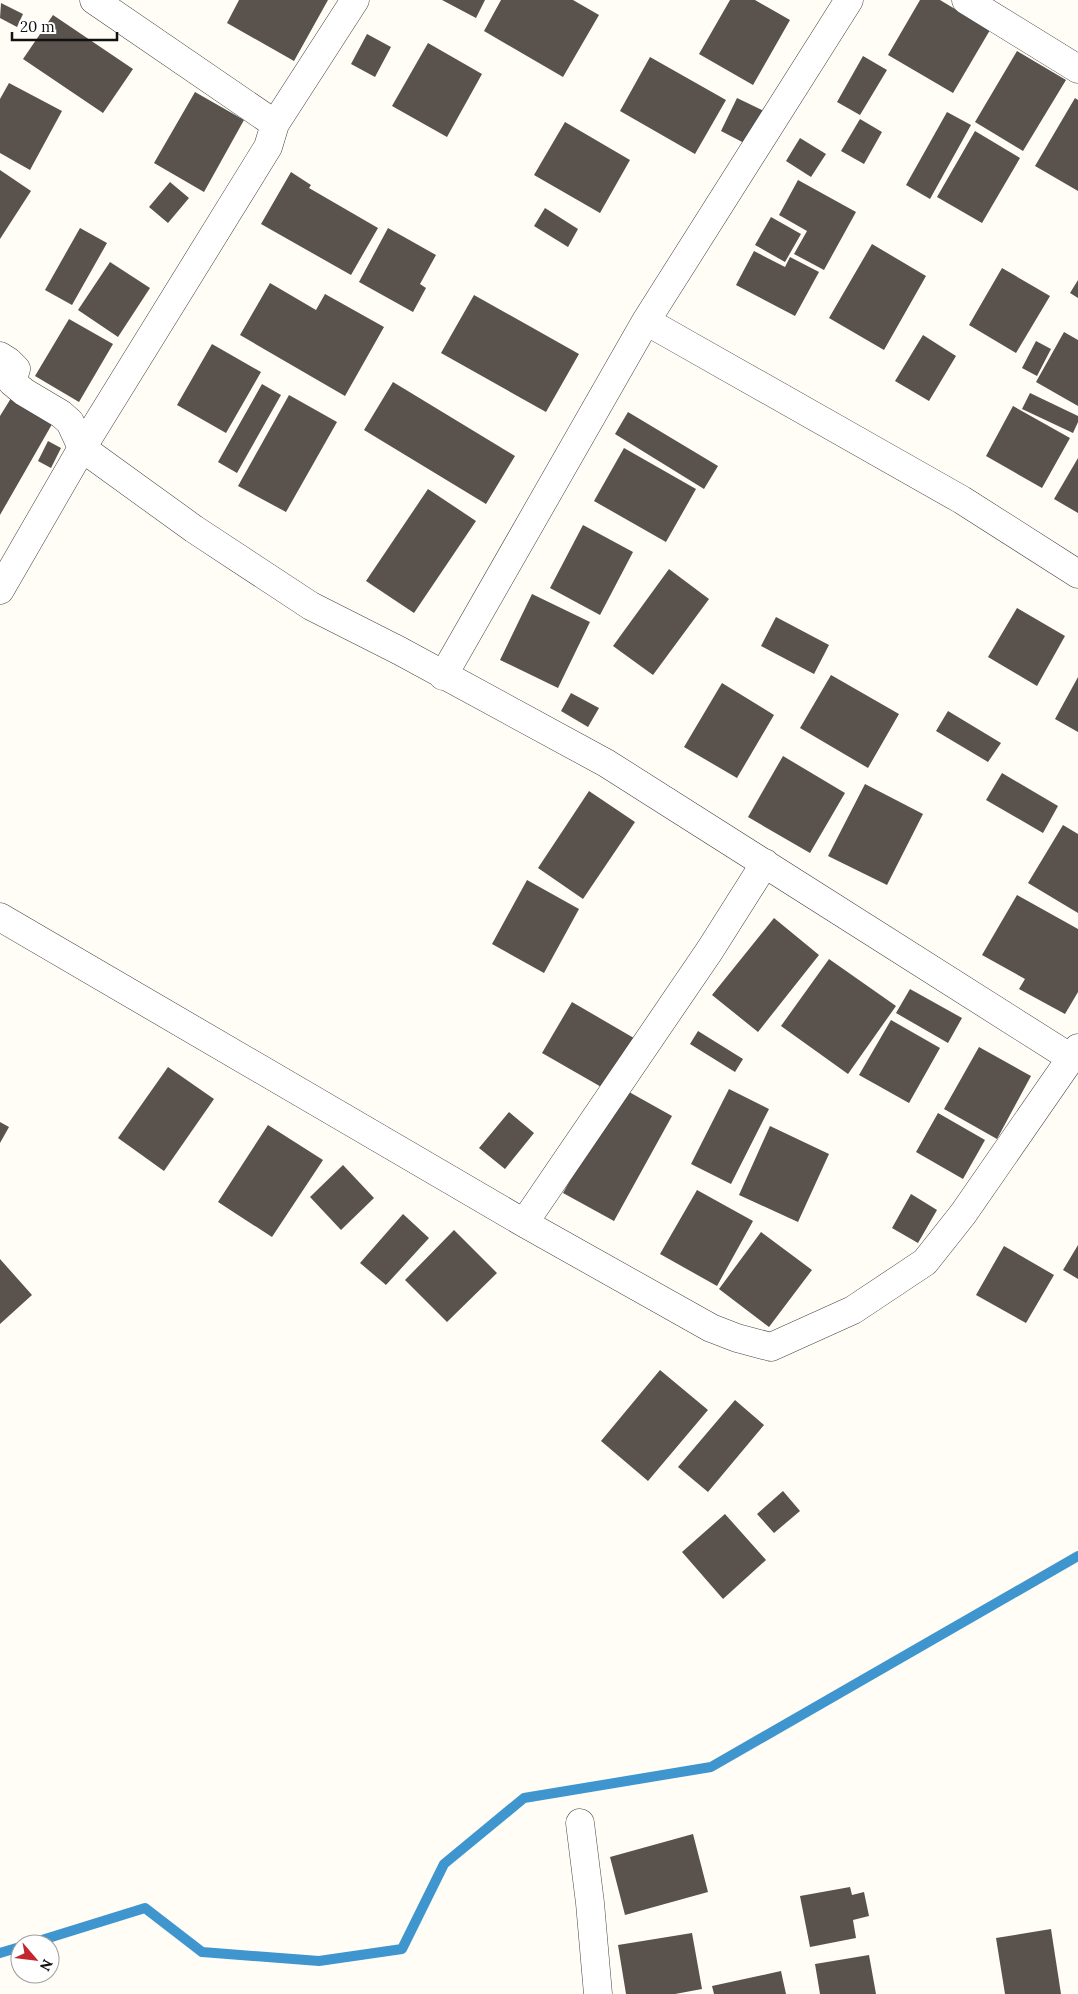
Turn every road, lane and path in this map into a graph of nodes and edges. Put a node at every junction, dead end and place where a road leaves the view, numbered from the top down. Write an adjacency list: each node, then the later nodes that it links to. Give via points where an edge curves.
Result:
1 (94, 0): 6 (street)
2 (355, 0): 6 (street)
3 (849, 0): 7 (street)
4 (966, 0): 5 (street)
5 (1078, 69)
6 (275, 124): 9 (street, via 268,147)
7 (646, 321): 10 (street, via 962,500); 12 (street)
8 (0, 356): 9 (street, via 16,369 12,382 70,422)
9 (82, 448): 11 (street); 12 (street, via 194,529 311,606)
10 (1078, 574)
11 (0, 590)
12 (443, 676): 13 (street, via 606,763)
13 (765, 863): 15 (street); 16 (street, via 710,950)
14 (0, 917): 16 (street)
15 (1074, 1053): 16 (street, via 963,1214 925,1262 853,1310 771,1346 711,1328)
16 (524, 1223)
17 (580, 1823): 18 (street)
18 (598, 1994)

